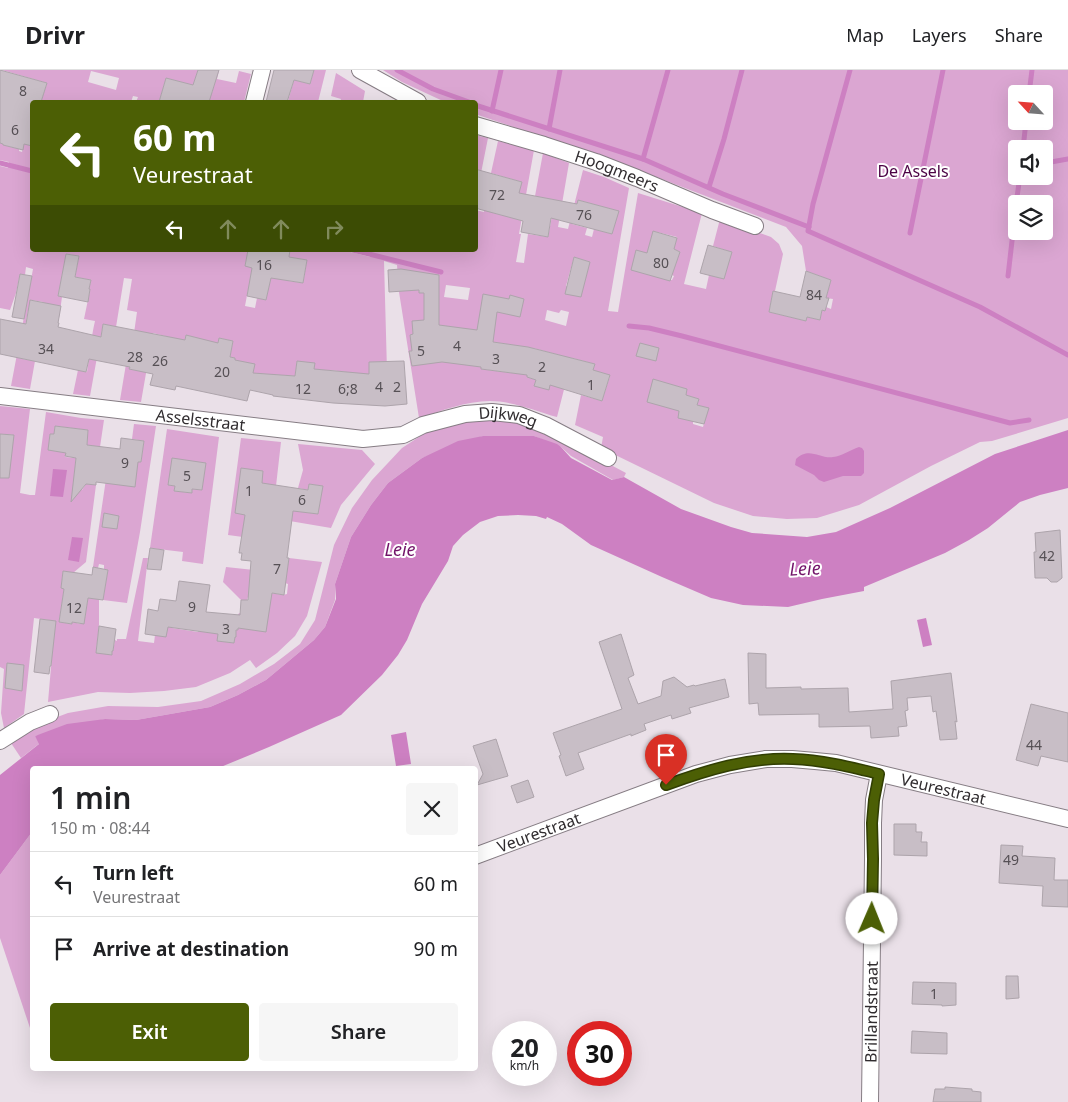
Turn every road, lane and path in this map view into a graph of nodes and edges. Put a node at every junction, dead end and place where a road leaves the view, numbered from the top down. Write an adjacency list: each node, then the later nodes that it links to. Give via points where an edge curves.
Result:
1 (262, 70): 3 (street)
2 (360, 70): 4 (street)
3 (254, 100)
4 (414, 100)
5 (478, 126): 6 (street, Hoogmeers, via 596,162)
6 (755, 226)
7 (0, 396): 8 (street, Asselsstraat, via 363,438)
8 (403, 435): 9 (street, Dijkweg, via 423,425 466,414 492,412 518,415 546,426)
9 (608, 458)
10 (50, 714): 11 (street)
11 (0, 741)
12 (879, 774): 13 (street, Veurestraat); 14 (street, Veurestraat, via 836,763 792,758 730,765 696,774); 15 (street, Brillandstraat, via 872,823)
13 (1068, 819)
14 (478, 855)
15 (870, 1102)

